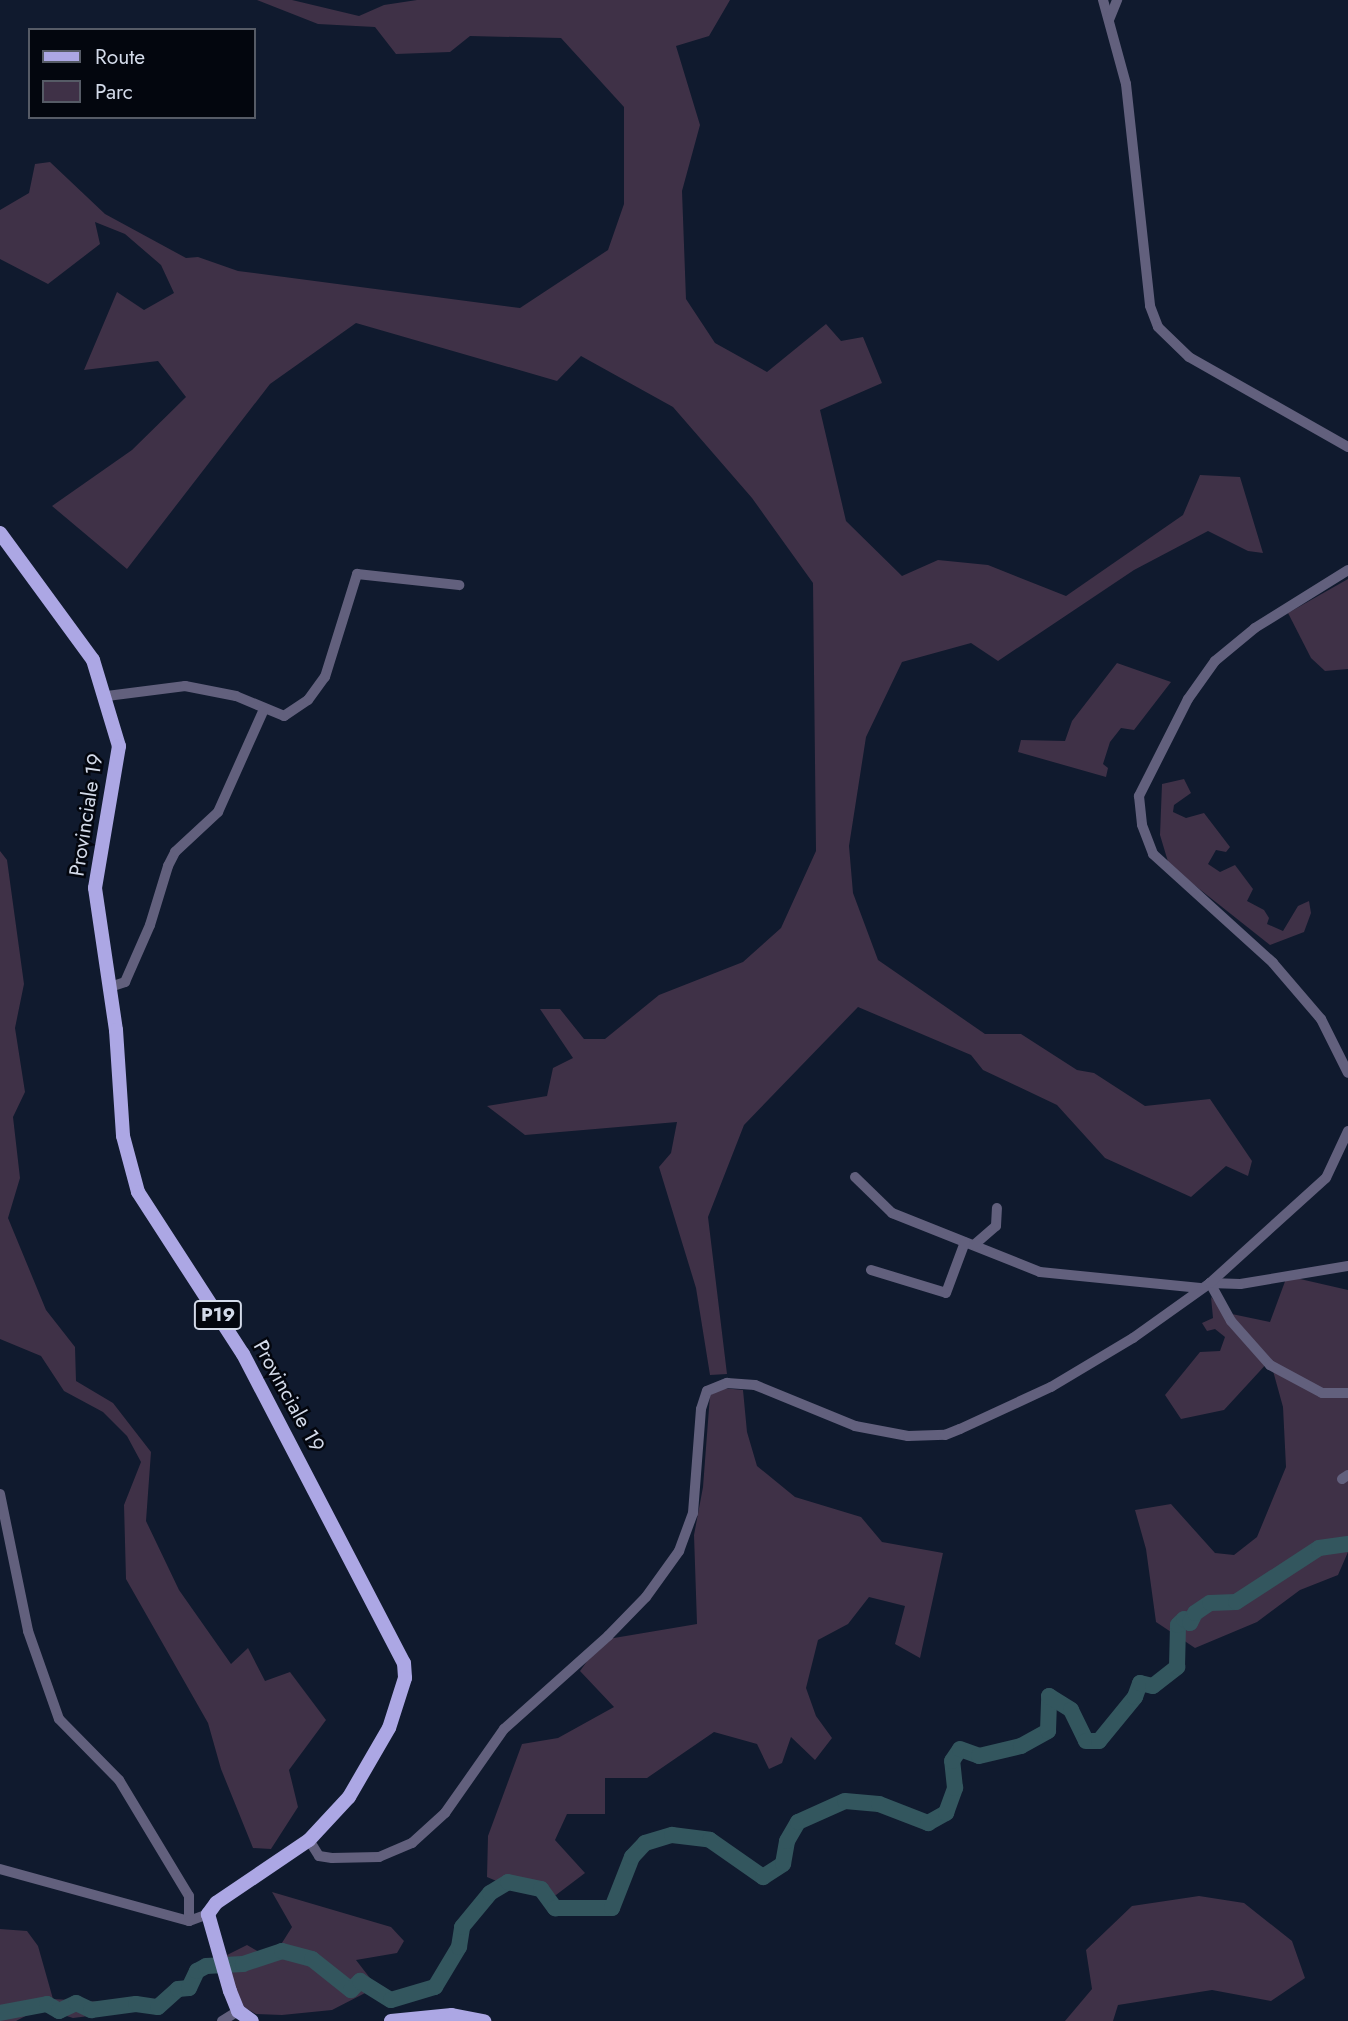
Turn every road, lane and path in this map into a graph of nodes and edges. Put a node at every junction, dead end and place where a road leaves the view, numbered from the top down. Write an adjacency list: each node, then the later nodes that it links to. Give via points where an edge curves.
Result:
1 (1103, 0): 3 (street)
2 (1117, 0): 3 (street)
3 (1109, 20): 4 (street, via 1126,84 1150,306 1158,327 1175,347 1198,362)
4 (1348, 447)
5 (0, 533): 8 (main road, Provinciale 19 / P19, via 93,660)
6 (1348, 570): 11 (street, via 1255,628 1215,661 1188,699 1139,796 1142,825 1153,854 1273,963 1321,1019)
7 (459, 585): 9 (street, via 357,574 332,662 319,688 284,716)
8 (107, 696): 9 (street, via 185,686 236,696); 10 (main road, Provinciale 19 / P19, via 118,756 95,888)
9 (264, 709): 10 (street, via 222,806 168,866 150,925 125,982)
10 (110, 986): 21 (main road, Provinciale 19 / P19, via 123,1136 138,1192 243,1354 404,1663 398,1705 377,1751 349,1797)
11 (1348, 1073)
12 (1348, 1131): 18 (street, via 1326,1178)
13 (855, 1177): 15 (street, via 883,1208)
14 (997, 1208): 15 (street, via 996,1226)
15 (969, 1244): 17 (street, via 946,1293); 18 (street, via 1051,1275)
16 (1348, 1266): 18 (street, via 1240,1284)
17 (871, 1270)
18 (1205, 1285): 19 (street, via 1270,1365 1322,1393); 21 (street, via 1133,1338 1051,1387 944,1435 908,1436 855,1426 741,1382 707,1391 701,1409 693,1513 679,1551 646,1597 504,1729 445,1813 412,1843 379,1857 332,1858 319,1856)
19 (1348, 1393)
20 (0, 1494): 24 (street, via 29,1631 59,1719 119,1780 189,1896)
21 (309, 1840): 23 (main road, Provinciale 19 / P19, via 216,1903)
22 (0, 1869): 24 (street)
23 (208, 1914): 24 (street); 25 (main road, via 213,1943)
24 (189, 1921)
25 (238, 2011): 26 (street); 27 (main road)
26 (222, 2021)
27 (252, 2021)
28 (391, 2021): 29 (main road, via 429,2015)
29 (484, 2021)

